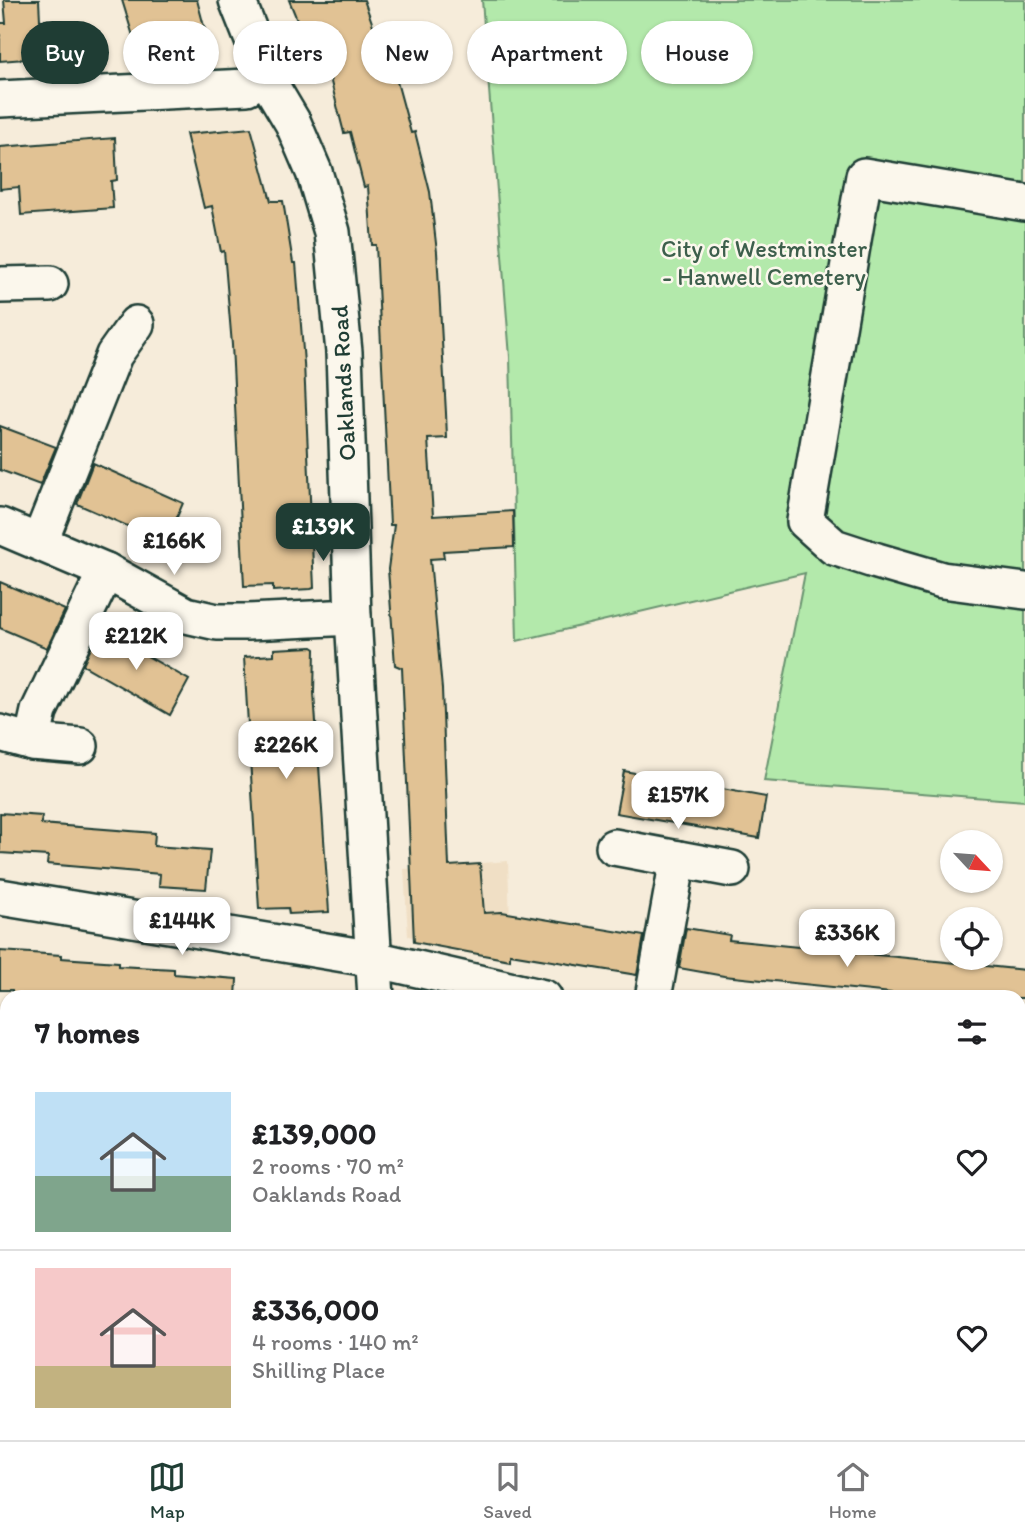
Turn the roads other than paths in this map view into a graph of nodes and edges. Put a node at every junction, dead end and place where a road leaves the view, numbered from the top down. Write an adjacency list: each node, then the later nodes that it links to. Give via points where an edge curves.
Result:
1 (237, 0): 2 (street, Oaklands Road)
2 (246, 21)
3 (252, 84): 5 (street)
4 (270, 84): 14 (street, Oaklands Road, via 314,172 332,232 344,352)
5 (0, 99)
6 (1025, 203): 13 (street, via 864,176 805,521 834,547 877,561 942,580)
7 (50, 284): 8 (street)
8 (0, 285)
9 (136, 324): 11 (street, via 114,355)
10 (0, 526): 11 (street)
11 (40, 541): 12 (street)
12 (106, 571): 14 (street, via 186,615 217,622); 15 (street, via 39,711)
13 (1025, 591)
14 (353, 617): 21 (street, Oaklands Road)
15 (16, 738): 16 (street)
16 (80, 746)
17 (614, 847): 18 (street)
18 (678, 859): 19 (street); 24 (street)
19 (732, 869)
20 (0, 897): 21 (street)
21 (374, 959): 22 (street, Oaklands Road); 23 (street)
22 (376, 990)
23 (509, 990)
24 (654, 990)

